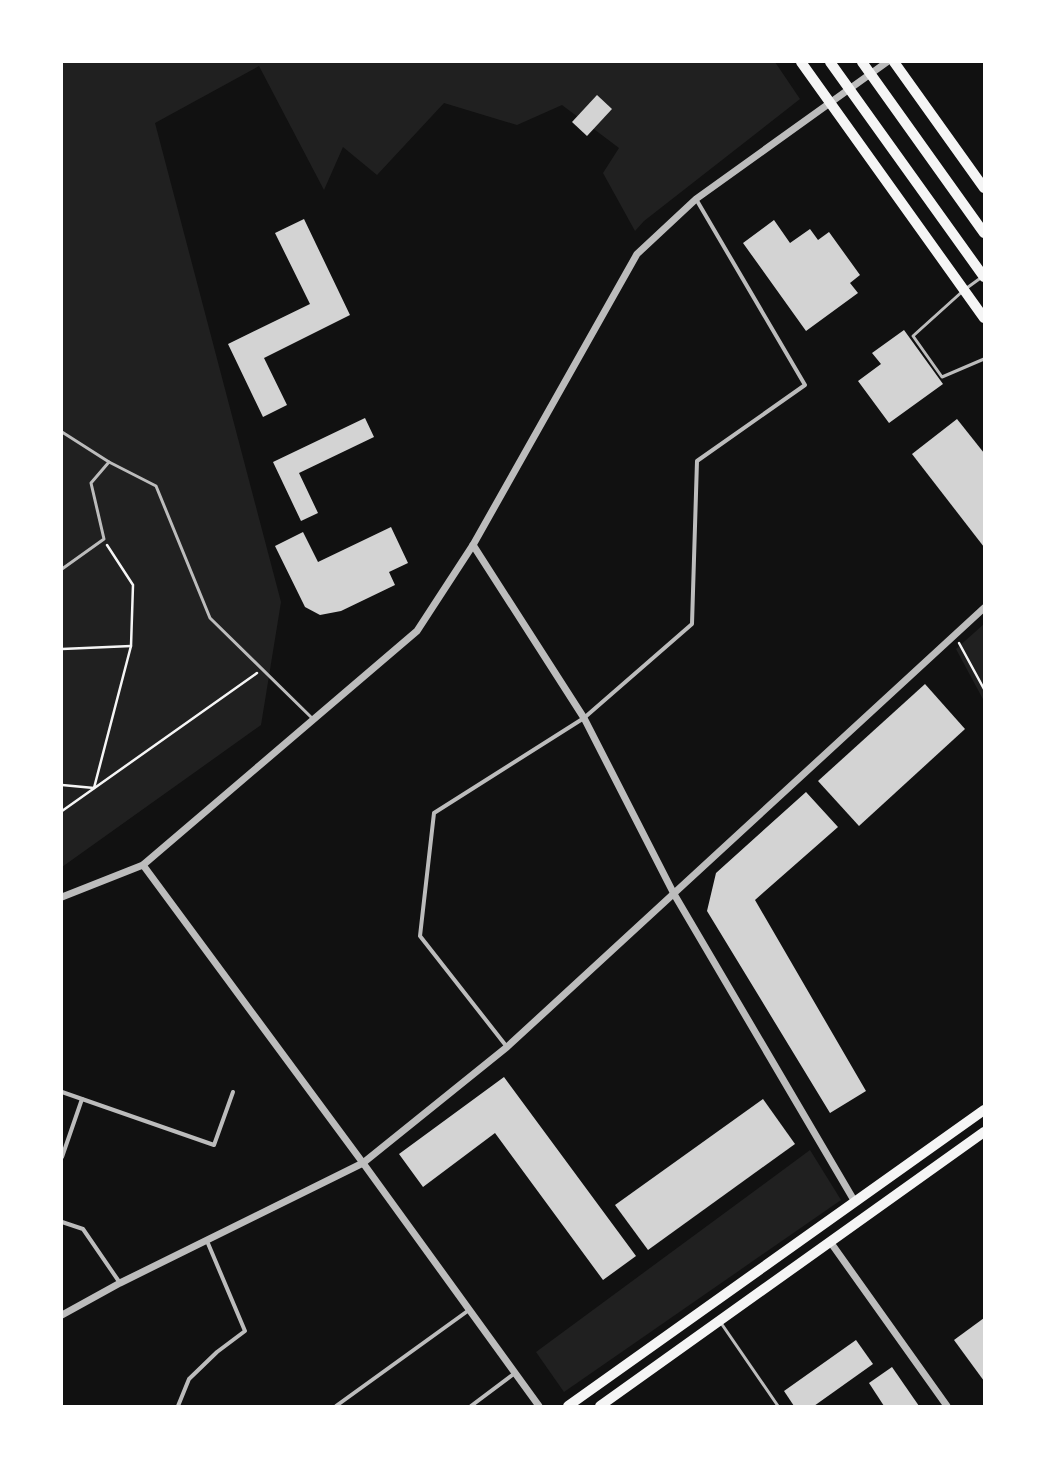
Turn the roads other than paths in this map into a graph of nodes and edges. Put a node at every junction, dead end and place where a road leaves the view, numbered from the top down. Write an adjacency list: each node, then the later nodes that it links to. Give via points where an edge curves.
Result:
1 (801, 62): 8 (main road)
2 (830, 62): 7 (main road)
3 (862, 62): 6 (main road)
4 (887, 62): 6 (street)
5 (894, 62): 9 (main road)
6 (870, 74): 7 (street); 11 (main road)
7 (849, 90): 8 (street); 12 (main road)
8 (830, 103): 10 (street); 13 (main road)
9 (984, 188)
10 (696, 199): 18 (street, via 637,254); 21 (street, via 805,385 697,461 692,624)
11 (984, 233)
12 (984, 276): 13 (lane)
13 (964, 290): 14 (main road); 15 (lane, via 913,336 942,377)
14 (984, 318)
15 (984, 359)
16 (62, 432): 17 (lane)
17 (108, 462): 19 (lane, via 91,483 104,539); 22 (lane, via 156,486 210,618)
18 (472, 545): 21 (street); 22 (street, via 417,631)
19 (62, 569)
20 (984, 608): 24 (street)
21 (584, 718): 24 (street); 26 (street, via 434,813 420,936)
22 (314, 720): 23 (street)
23 (143, 866): 25 (street); 33 (street)
24 (674, 894): 26 (street); 34 (street)
25 (62, 897)
26 (507, 1047): 33 (street)
27 (62, 1092): 29 (street)
28 (233, 1092): 29 (street, via 214,1145)
29 (82, 1099): 32 (street)
30 (984, 1110): 34 (main road)
31 (984, 1132): 37 (main road)
32 (62, 1157)
33 (363, 1163): 36 (street); 39 (street)
34 (855, 1202): 47 (main road)
35 (62, 1222): 38 (street, via 83,1229)
36 (207, 1241): 38 (street); 43 (street, via 245,1331 217,1352 189,1379)
37 (830, 1243): 41 (main road); 50 (street)
38 (120, 1283): 40 (street)
39 (469, 1310): 42 (street); 44 (street)
40 (62, 1315)
41 (720, 1321): 48 (main road); 49 (lane)
42 (515, 1373): 45 (street); 46 (street)
43 (178, 1406)
44 (336, 1406)
45 (471, 1406)
46 (539, 1406)
47 (568, 1406)
48 (600, 1406)
49 (778, 1406)
50 (947, 1406)

